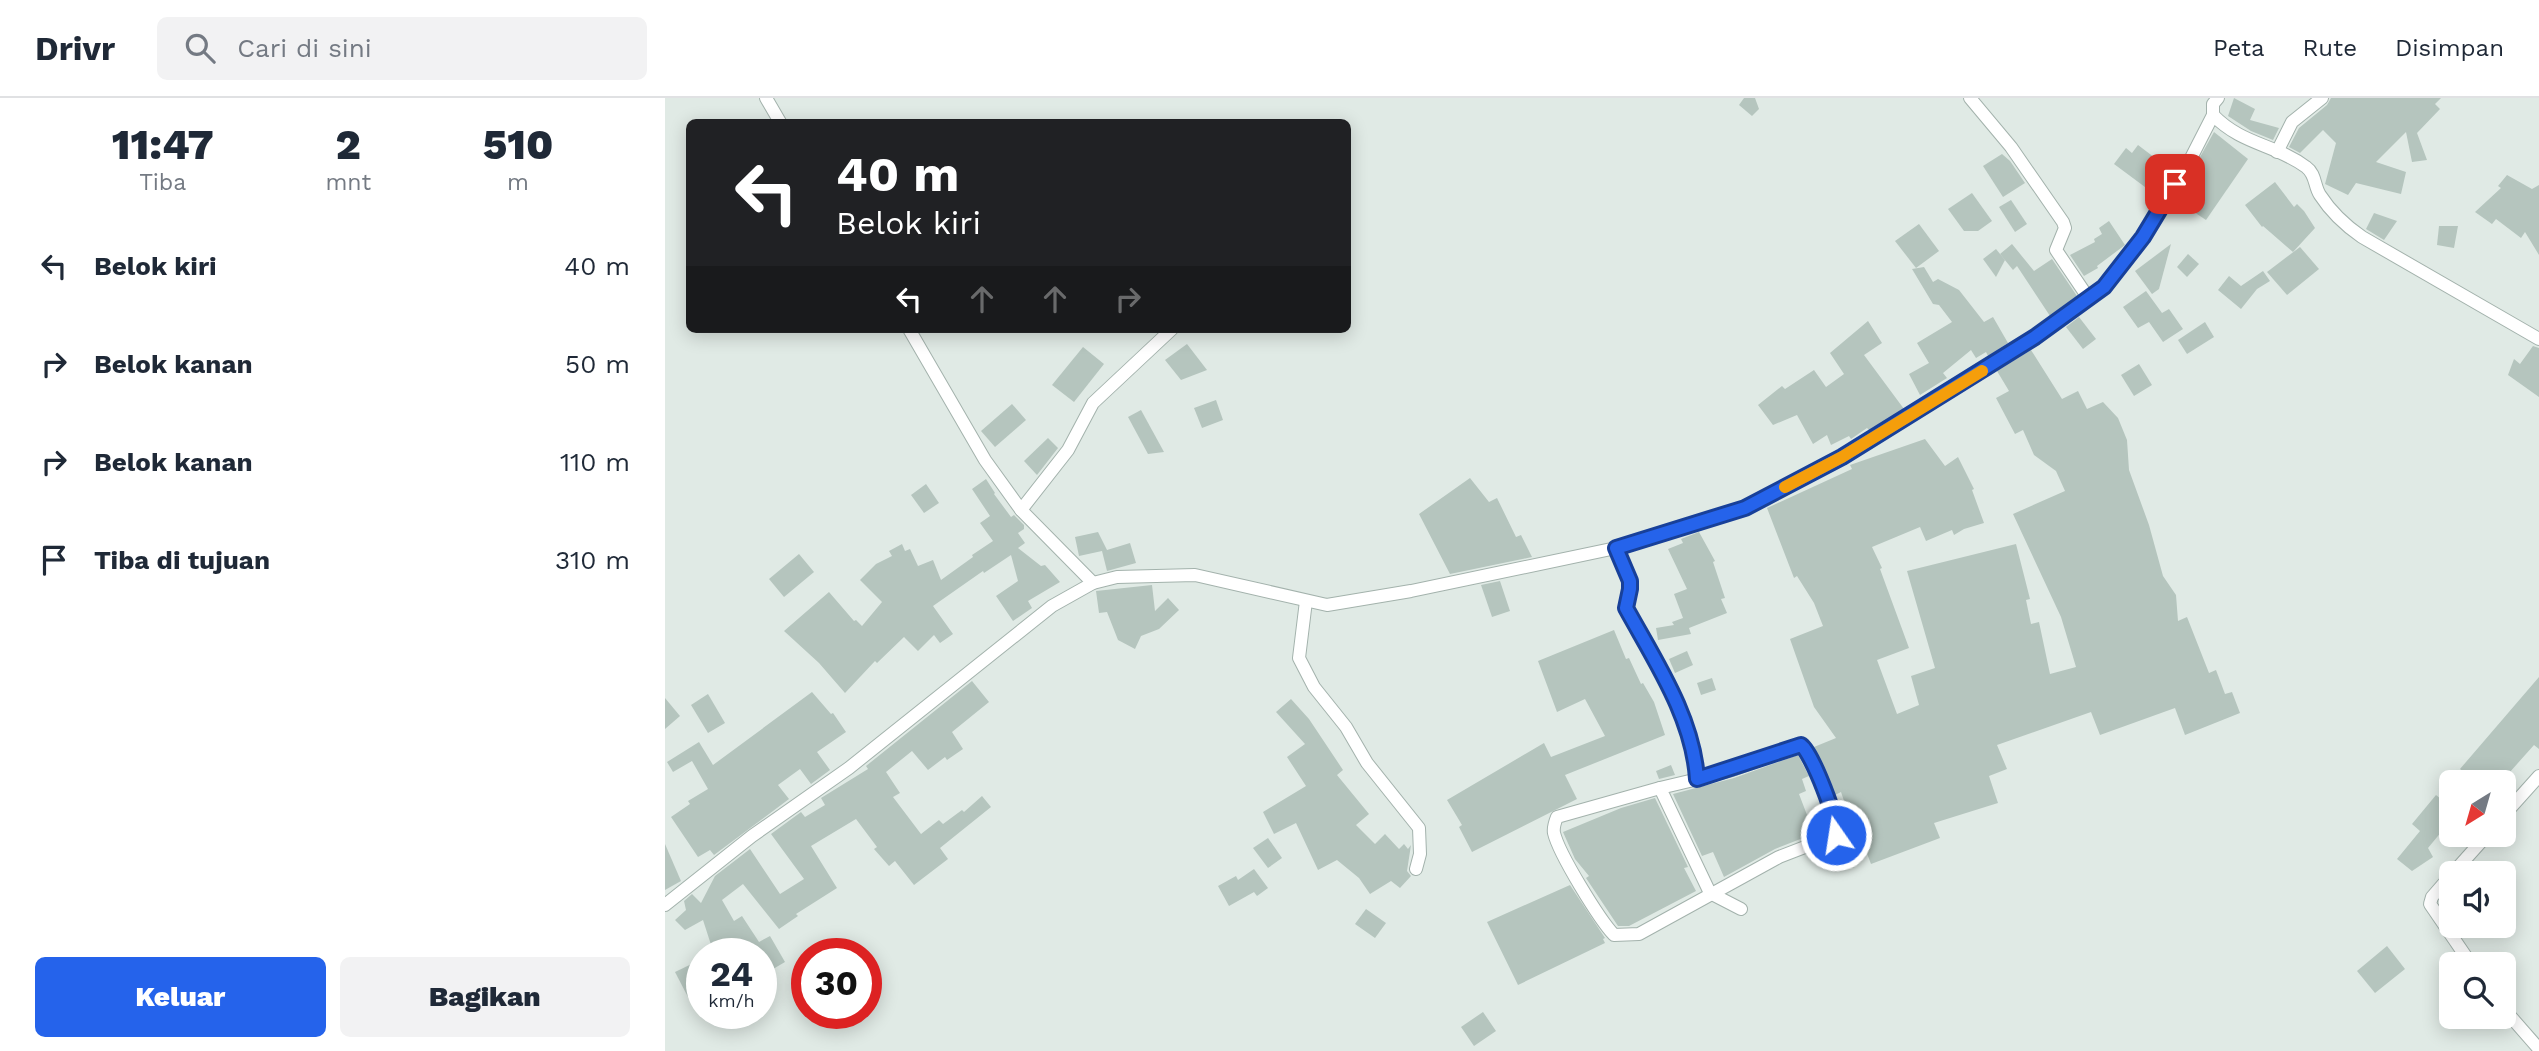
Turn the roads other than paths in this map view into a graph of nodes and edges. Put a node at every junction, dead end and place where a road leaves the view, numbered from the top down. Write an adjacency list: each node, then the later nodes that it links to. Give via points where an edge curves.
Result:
1 (766, 98): 6 (street)
2 (1970, 98): 8 (street, via 2063,222 2056,250)
3 (2217, 98): 5 (street)
4 (2322, 98): 7 (street, via 2293,122)
5 (2213, 114): 7 (street, via 2244,139); 8 (street, via 2143,237)
6 (778, 119)
7 (2277, 152): 11 (street, via 2312,172 2319,194 2344,224)
8 (2089, 299): 13 (street, via 2002,359 1830,464 1745,508)
9 (911, 333): 12 (street, via 985,460)
10 (1168, 333): 12 (street, via 1093,402 1068,450)
11 (2539, 339)
12 (1021, 510): 14 (street)
13 (1616, 548): 15 (street, via 1399,593 1327,605); 17 (street, via 1630,581 1626,608 1669,684 1696,759)
14 (1093, 583): 15 (street, via 1117,577 1195,575); 25 (street, via 1052,606 849,768)
15 (1306, 601): 22 (street, via 1299,659 1367,763 1419,828)
16 (2539, 776): 19 (street)
17 (1697, 779): 18 (street); 24 (street, via 1801,745 1838,828 1836,835 1779,857)
18 (1660, 788): 24 (street); 24 (street, via 1557,817 1553,831 1614,935 1639,934)
19 (2517, 801)
20 (2476, 847): 21 (street)
21 (2464, 861)
22 (1416, 869)
23 (2439, 889): 27 (street, via 2430,904)
24 (1710, 893): 26 (street)
25 (665, 905)
26 (1741, 909)
27 (2439, 917)
28 (2516, 1023): 29 (street)
29 (2539, 1049)

